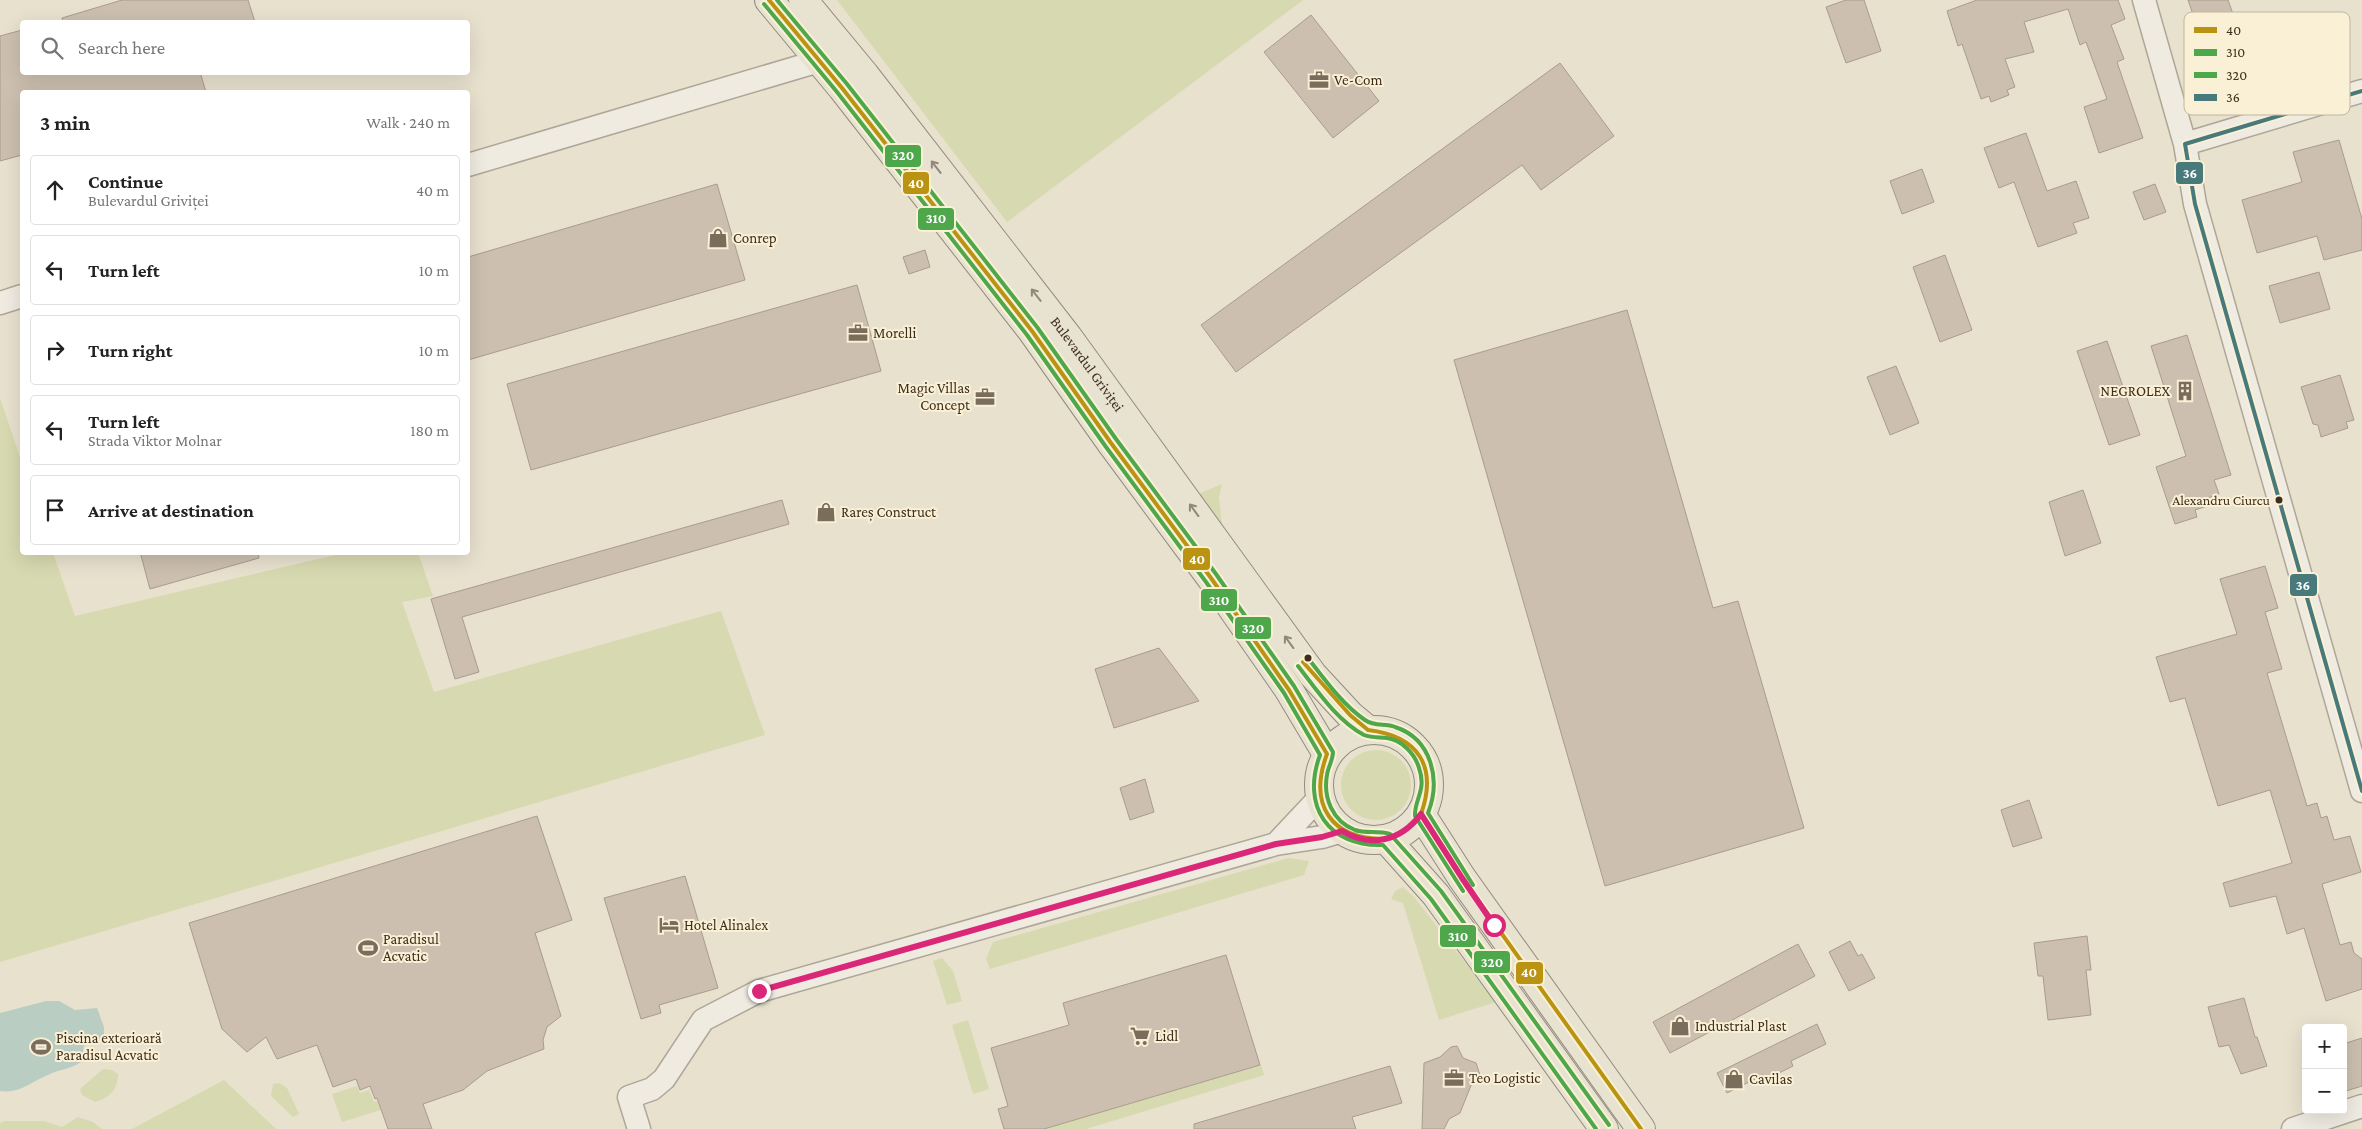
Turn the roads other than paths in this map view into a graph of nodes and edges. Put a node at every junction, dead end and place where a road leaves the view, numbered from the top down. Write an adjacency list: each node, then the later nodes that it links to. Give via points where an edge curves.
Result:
1 (769, 0): 4 (main road, Bulevardul Griviței)
2 (803, 0): 12 (main road, Bulevardul Griviței, one-way to 2, via 1313,675 1068,337)
3 (2144, 0): 8 (street)
4 (819, 61): 9 (street); 13 (main road, Bulevardul Griviței, via 1037,338 1217,586 1289,690)
5 (2362, 91): 6 (street)
6 (2350, 95)
7 (2282, 115): 8 (street)
8 (2186, 144): 14 (street, via 2195,204)
9 (470, 163)
10 (20, 297): 11 (street)
11 (0, 303)
12 (1368, 730): 13 (main road, via 1350,735); 16 (main road, via 1382,730 1400,737 1423,759 1430,782)
13 (1328, 754): 15 (main road, via 1319,775)
14 (2362, 792)
15 (1320, 797): 17 (main road, via 1324,810); 19 (street)
16 (1421, 814): 18 (main road, via 1406,830); 23 (main road, via 1462,878)
17 (1342, 831): 18 (main road, via 1359,839); 19 (street)
18 (1386, 839): 22 (main road, via 1441,902)
19 (1276, 844): 21 (street, via 759,991 703,1020 664,1079 652,1089 629,1097)
20 (2362, 1106): 24 (street)
21 (639, 1129)
22 (1604, 1129)
23 (1640, 1129)
24 (2294, 1129)

